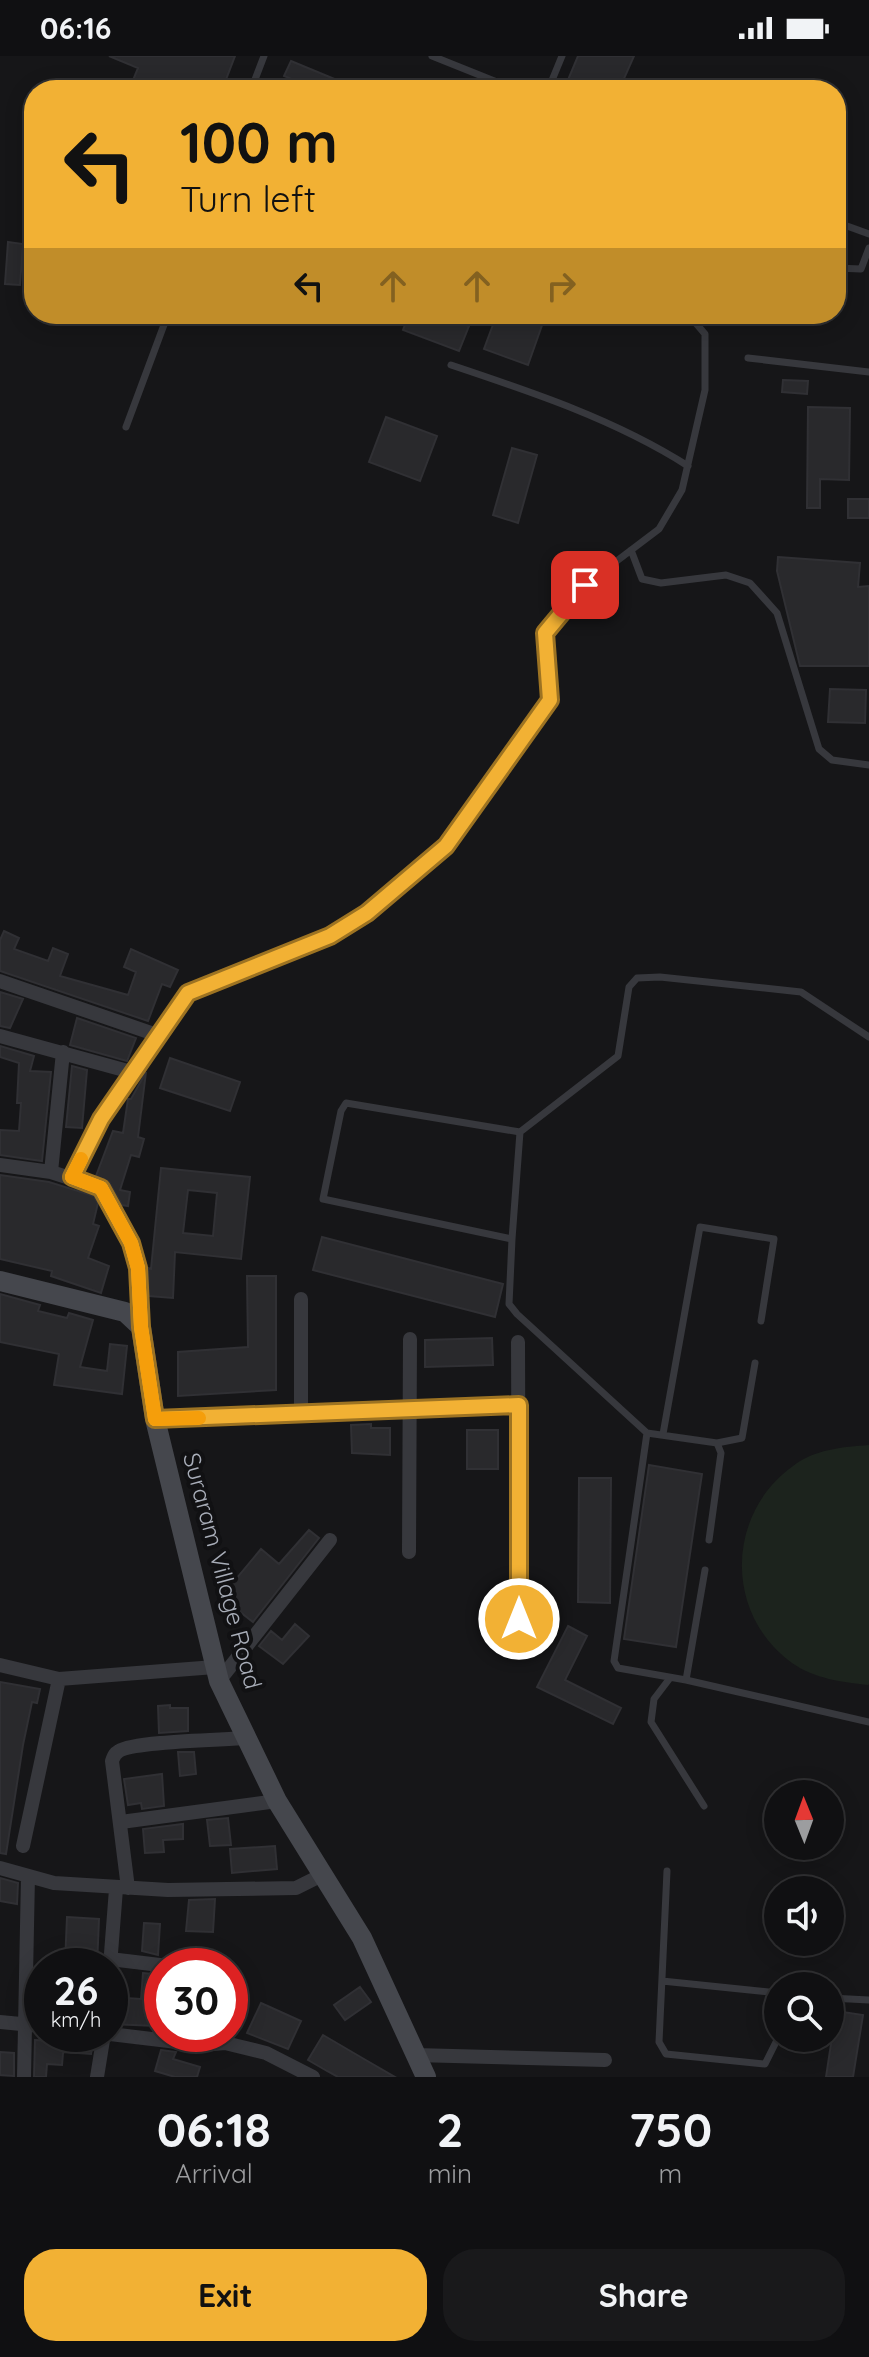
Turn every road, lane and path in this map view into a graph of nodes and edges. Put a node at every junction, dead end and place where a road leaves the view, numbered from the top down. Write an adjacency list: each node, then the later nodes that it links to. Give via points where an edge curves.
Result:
1 (264, 56): 4 (lane)
2 (432, 56): 5 (lane)
3 (562, 56): 6 (lane)
4 (255, 80)
5 (492, 80)
6 (552, 80)
7 (846, 226): 8 (lane)
8 (869, 234)
9 (869, 248): 10 (lane, via 861,269)
10 (846, 268)
11 (164, 324): 16 (lane)
12 (696, 324): 17 (lane, via 705,334 705,390)
13 (748, 358): 15 (lane)
14 (451, 365): 17 (lane, via 540,394)
15 (869, 372)
16 (126, 427)
17 (688, 466): 18 (lane, via 682,490 659,529)
18 (631, 550): 19 (lane, via 642,579 661,583 726,575 750,583 777,613 819,749 832,760); 22 (lane, via 585,585 545,633 550,700 446,846 367,913 330,936 188,993)
19 (869, 765)
20 (0, 981): 22 (street)
21 (0, 1036): 24 (street)
22 (160, 1036): 25 (street)
23 (869, 1037): 26 (lane, via 801,992 637,978 629,987 618,1056)
24 (63, 1052): 25 (street); 28 (street)
25 (135, 1073): 29 (street, via 101,1119)
26 (520, 1132): 30 (lane); 30 (lane, via 346,1103 323,1195)
27 (0, 1165): 28 (street)
28 (51, 1172): 29 (street)
29 (72, 1177): 34 (street, via 101,1188 131,1243)
30 (512, 1239): 42 (lane, via 509,1304)
31 (0, 1281): 34 (main road, via 125,1312)
32 (301, 1299): 40 (street)
33 (761, 1321): 43 (lane, via 774,1239 700,1227)
34 (141, 1327): 41 (main road, Suraram Village Road)
35 (410, 1339): 39 (street)
36 (518, 1342): 38 (street)
37 (755, 1363): 44 (lane, via 742,1438)
38 (519, 1405): 39 (street); 49 (street)
39 (411, 1410): 40 (street); 47 (street)
40 (301, 1414): 41 (street)
41 (155, 1419): 51 (main road, Suraram Village Road)
42 (647, 1433): 43 (lane); 52 (lane, via 614,1661 618,1668)
43 (663, 1434): 44 (lane)
44 (717, 1443): 46 (lane, via 721,1453)
45 (330, 1540): 51 (street)
46 (709, 1540)
47 (409, 1552)
48 (705, 1570): 54 (lane)
49 (519, 1619)
50 (0, 1665): 53 (street)
51 (217, 1674): 53 (street); 56 (main road, Suraram Village Road)
52 (670, 1678): 54 (lane); 58 (lane, via 654,1699 651,1722)
53 (59, 1679): 60 (street)
54 (686, 1680): 55 (lane)
55 (869, 1722)
56 (246, 1738): 57 (main road, Suraram Village Road); 59 (street, via 115,1753)
57 (277, 1801): 59 (street); 63 (main road, Suraram Village Road)
58 (704, 1806)
59 (121, 1822): 65 (street)
60 (23, 1846)
61 (0, 1868): 64 (street)
62 (667, 1871): 68 (lane)
63 (322, 1875): 65 (street, via 282,1889); 78 (main road, Suraram Village Road, via 362,1938)
64 (28, 1876): 65 (street); 66 (street)
65 (122, 1888): 67 (street)
66 (27, 1948)
67 (112, 1948)
68 (662, 1981): 69 (lane); 77 (lane, via 659,2042 666,2054 765,2064)
69 (764, 1992)
70 (844, 1999): 71 (lane)
71 (869, 2000)
72 (0, 2022): 73 (street)
73 (24, 2025)
74 (248, 2046): 82 (street)
75 (24, 2052): 80 (street)
76 (103, 2052): 81 (street)
77 (771, 2052)
78 (415, 2055): 79 (street); 83 (main road, Suraram Village Road)
79 (605, 2060)
80 (24, 2077)
81 (97, 2077)
82 (313, 2077)
83 (426, 2077)

